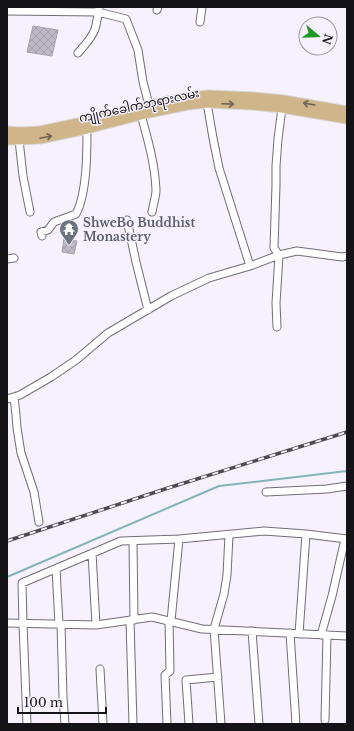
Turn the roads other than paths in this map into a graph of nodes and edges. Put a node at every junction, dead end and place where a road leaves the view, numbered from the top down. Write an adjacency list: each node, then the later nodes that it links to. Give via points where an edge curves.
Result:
1 (202, 7): 4 (street)
2 (98, 9): 3 (street); 5 (street, via 95,30); 7 (street, via 128,21 138,50)
3 (7, 11)
4 (200, 22)
5 (78, 53)
6 (207, 103): 8 (main road, ကျိုက်ခေါက်ဘုရားလမ်း, one-way to 8); 10 (main road, ကျိုက်ခေါက်ဘုရားလမ်း); 22 (street, via 219,168)
7 (149, 105): 9 (main road, ကျိုက်ခေါက်ဘုရားလမ်း, one-way to 7, via 284,100 208,95); 13 (main road, ကျိုက်ခေါက်ဘုရားလမ်း, via 40,131)
8 (282, 108): 11 (main road, ကျိုက်ခေါက်ဘုရားလမ်း); 20 (street, via 276,166 274,248)
9 (347, 111)
10 (141, 115): 12 (main road, ကျိုက်ခေါက်ဘုရားလမ်း); 17 (street, via 151,149 156,191)
11 (347, 119)
12 (87, 129): 15 (main road, ကျိုက်ခေါက်ဘုရားလမ်း, one-way to 12, via 40,139); 19 (street, via 87,162 79,208 76,214 54,222 48,230 41,232)
13 (7, 131)
14 (7, 140): 15 (main road, ကျိုက်ခေါက်ဘုရားလမ်း)
15 (19, 140): 16 (street)
16 (30, 212)
17 (152, 212)
18 (127, 220): 23 (street)
19 (42, 236)
20 (278, 256): 21 (street, via 297,251); 22 (street); 24 (street)
21 (347, 256)
22 (250, 266): 23 (street, via 209,278)
23 (148, 310): 25 (street, via 108,333 51,378)
24 (277, 327)
25 (10, 398): 28 (street)
26 (347, 486): 27 (street)
27 (266, 492)
28 (39, 522)
29 (306, 534): 30 (street, via 264,531); 32 (street); 45 (street)
30 (229, 535): 31 (street); 42 (street, via 224,594)
31 (179, 539): 33 (street); 37 (street)
32 (346, 539): 46 (street)
33 (133, 541): 34 (street, via 121,541); 36 (street)
34 (92, 553): 35 (street); 41 (street)
35 (56, 569): 39 (street, via 22,583); 40 (street)
36 (132, 620): 37 (street, via 152,617); 41 (street); 54 (street)
37 (170, 621): 42 (street, via 202,629); 55 (street, via 170,671 165,675)
38 (7, 623): 39 (street)
39 (23, 624): 40 (street); 51 (street)
40 (60, 624): 41 (street); 52 (street)
41 (96, 625)
42 (214, 629): 43 (street); 49 (street)
43 (252, 631): 44 (street); 58 (street)
44 (290, 633): 45 (street); 59 (street)
45 (299, 634): 46 (street)
46 (324, 635): 47 (street); 50 (street)
47 (347, 636)
48 (100, 669): 53 (street)
49 (218, 677): 56 (street, via 186,680); 57 (street)
50 (325, 720)
51 (27, 724)
52 (65, 724)
53 (103, 724)
54 (133, 724)
55 (167, 724)
56 (189, 724)
57 (221, 724)
58 (259, 724)
59 (296, 724)

